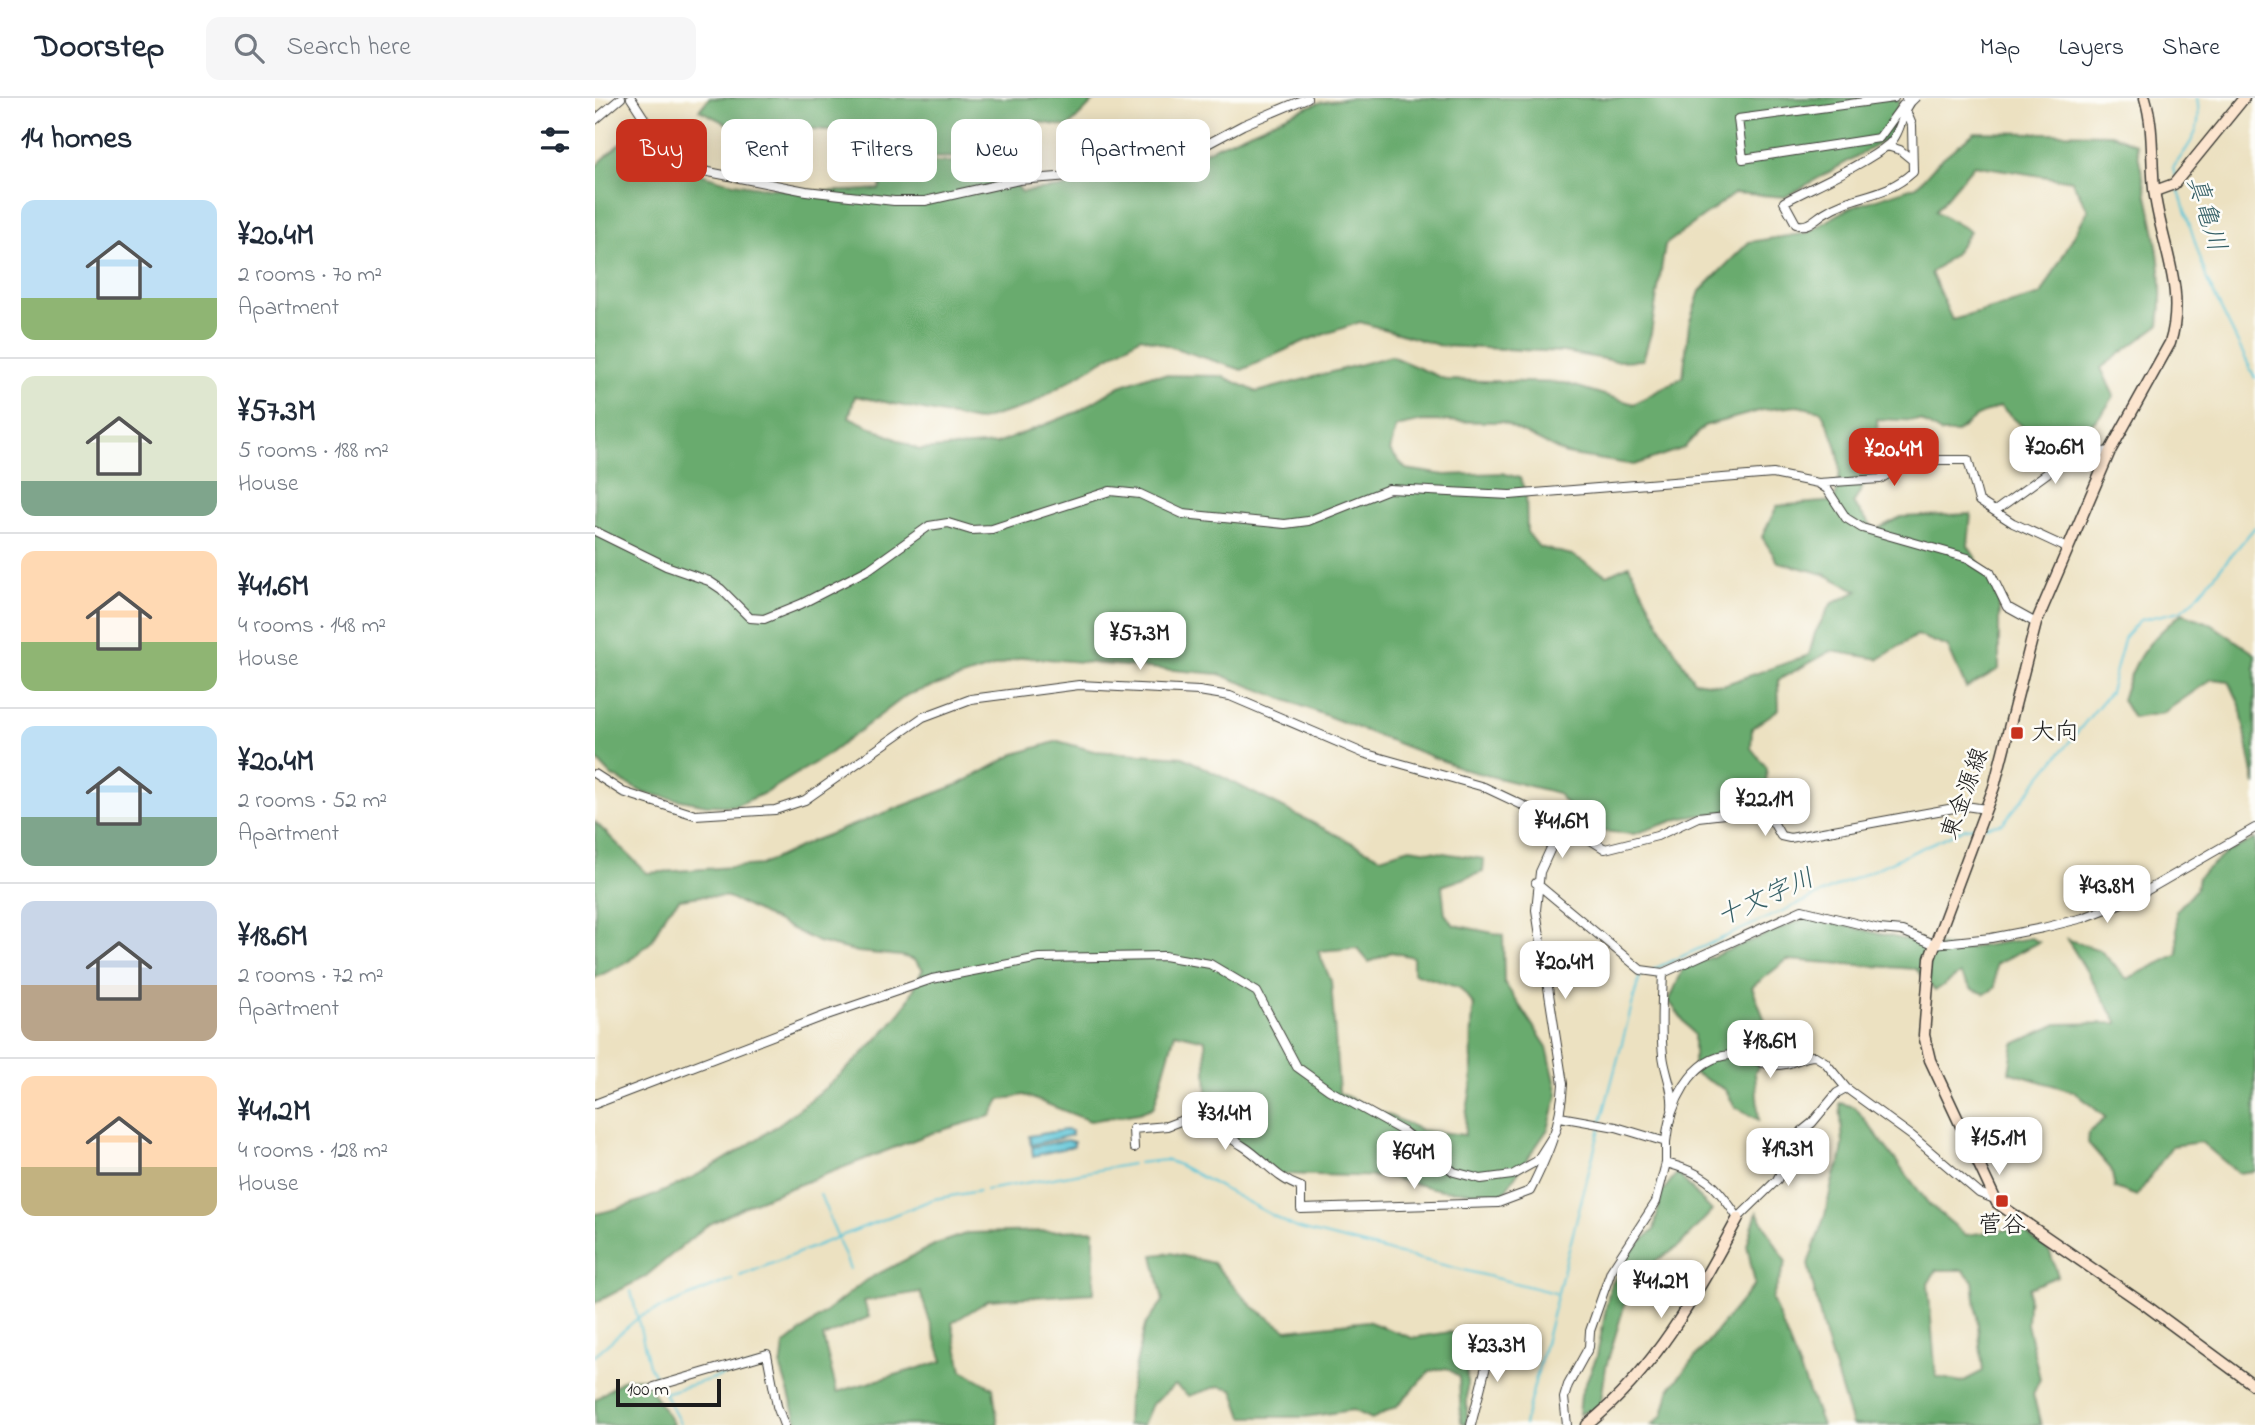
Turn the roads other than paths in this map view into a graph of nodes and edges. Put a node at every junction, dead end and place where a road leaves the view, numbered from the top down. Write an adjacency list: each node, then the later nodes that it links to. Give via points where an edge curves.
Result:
1 (621, 98): 9 (street)
2 (631, 98): 3 (street, via 678,166 806,191 894,201 925,201 1019,180 1168,165)
3 (1307, 98)
4 (1893, 98): 7 (street, via 1738,119 1743,159 1879,138)
5 (2145, 98): 12 (main road, 東金源線)
6 (2244, 98): 12 (main road, via 2174,184)
7 (1911, 99): 8 (street)
8 (1907, 113): 10 (street); 11 (street, via 1912,125)
9 (595, 121)
10 (1888, 146): 11 (street); 11 (street, via 1784,202 1795,224 1806,225 1841,204 1898,186 1913,172)
11 (1911, 159)
12 (2154, 191): 13 (main road, 東金源線, via 2174,273 2175,327)
13 (2110, 452): 15 (street, via 2071,456); 17 (main road, 東金源線)
14 (1818, 483): 15 (street, via 1881,479 1927,460 1968,460 1979,501); 16 (street, via 1752,474 1510,495 1389,489 1308,521 1285,524 1183,514 1140,494 1110,491 992,529 971,530 947,523 929,526 869,569 792,608 755,620 709,581 666,566); 18 (street, via 1852,524 1889,538 1950,550 1990,572 2007,607)
15 (1995, 511): 17 (street)
16 (595, 531)
17 (2067, 548): 18 (main road, 東金源線)
18 (2036, 623): 20 (main road, 東金源線)
19 (595, 774): 21 (street, via 623,792 695,815 775,810 798,804 885,742 946,706 1049,687 1139,687 1230,696 1363,753 1498,793)
20 (1986, 809): 21 (street, via 1965,806 1790,838 1781,836 1769,815 1751,811 1691,819 1657,836 1610,849); 24 (main road, 東金源線)
21 (1561, 826): 23 (street)
22 (2255, 828): 24 (street, via 2151,890 2097,913 1991,938)
23 (1536, 883): 25 (street, via 1641,970); 29 (street, via 1536,910 1563,1084)
24 (1934, 944): 25 (street, via 1902,931 1802,910); 34 (main road, 東金源線, via 1923,1014 1926,1045)
25 (1663, 973): 28 (street, via 1660,1034 1673,1091)
26 (1846, 1088): 28 (street, via 1820,1057 1776,1066 1729,1055 1701,1066 1683,1088); 34 (street, via 1979,1193); 35 (street, via 1802,1131 1777,1180)
27 (595, 1104): 30 (street, via 932,979 1039,958 1164,956 1210,964 1257,992 1297,1067 1420,1142 1454,1172 1481,1180 1512,1175 1537,1161)
28 (1672, 1114): 31 (street)
29 (1560, 1117): 30 (street); 31 (street, via 1616,1127)
30 (1556, 1131): 32 (street, via 1553,1147 1530,1191 1498,1203 1301,1209 1301,1187 1287,1182 1246,1147 1196,1115 1167,1126 1133,1129)
31 (1666, 1143): 33 (street)
32 (1134, 1148)
33 (1666, 1163): 35 (street, via 1692,1170 1714,1183); 41 (street, via 1656,1202 1621,1252 1599,1302 1589,1347 1564,1398)
34 (1992, 1198): 37 (main road, 東金源線)
35 (1738, 1218): 42 (main road, via 1685,1314 1645,1370)
36 (1494, 1335): 40 (street)
37 (2255, 1386)
38 (654, 1387): 39 (street, via 767,1354)
39 (784, 1425)
40 (1471, 1425)
41 (1567, 1425)
42 (1587, 1425)

